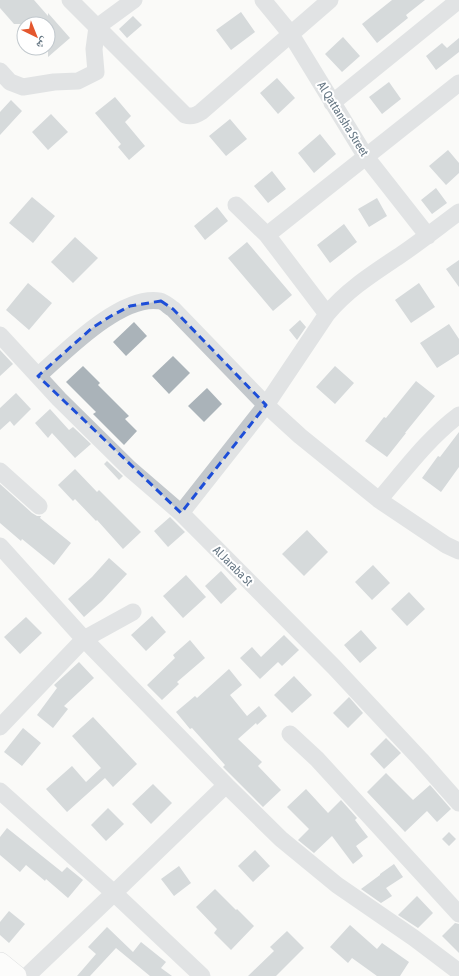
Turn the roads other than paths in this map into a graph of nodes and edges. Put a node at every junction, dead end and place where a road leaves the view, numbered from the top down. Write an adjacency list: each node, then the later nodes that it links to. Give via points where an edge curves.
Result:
1 (70, 0): 6 (street)
2 (134, 0): 6 (street)
3 (263, 0): 7 (street, Al Qattansha Street)
4 (330, 0): 7 (street)
5 (459, 0): 10 (street)
6 (97, 27): 7 (street, via 185,115 190,117 201,112); 8 (street, via 94,49 96,72 84,79 23,87 10,82)
7 (290, 34): 10 (street, Al Qattansha Street)
8 (0, 71)
9 (459, 83): 11 (street)
10 (332, 103): 11 (street, Al Qattansha Street)
11 (366, 157): 14 (street); 15 (street, Al Qattansha Street)
12 (236, 205): 14 (street)
13 (459, 212): 15 (street)
14 (267, 235): 16 (street)
15 (428, 236): 16 (street, via 352,288)
16 (327, 314): 19 (street)
17 (0, 335): 18 (street, Al Jaraba St)
18 (38, 376): 19 (street, via 92,328 111,316 130,306 148,301 161,302 173,309); 24 (street, Al Jaraba St, via 130,469)
19 (266, 405): 22 (street); 24 (street)
20 (459, 415): 22 (street, via 426,446)
21 (0, 471): 23 (street)
22 (379, 500): 26 (street)
23 (40, 506)
24 (181, 513): 33 (street, Al Jaraba St, via 334,668)
25 (0, 546): 28 (street)
26 (459, 551)
27 (133, 612): 28 (street)
28 (84, 639): 29 (street); 31 (street)
29 (0, 727)
30 (290, 734): 35 (street, via 317,759)
31 (226, 785): 34 (street); 37 (street, via 311,865)
32 (0, 790): 34 (street)
33 (459, 803)
34 (114, 893): 39 (street); 40 (street)
35 (459, 914)
36 (0, 963): 38 (main road)
37 (459, 972)
38 (16, 976)
39 (27, 976)
40 (202, 976)

